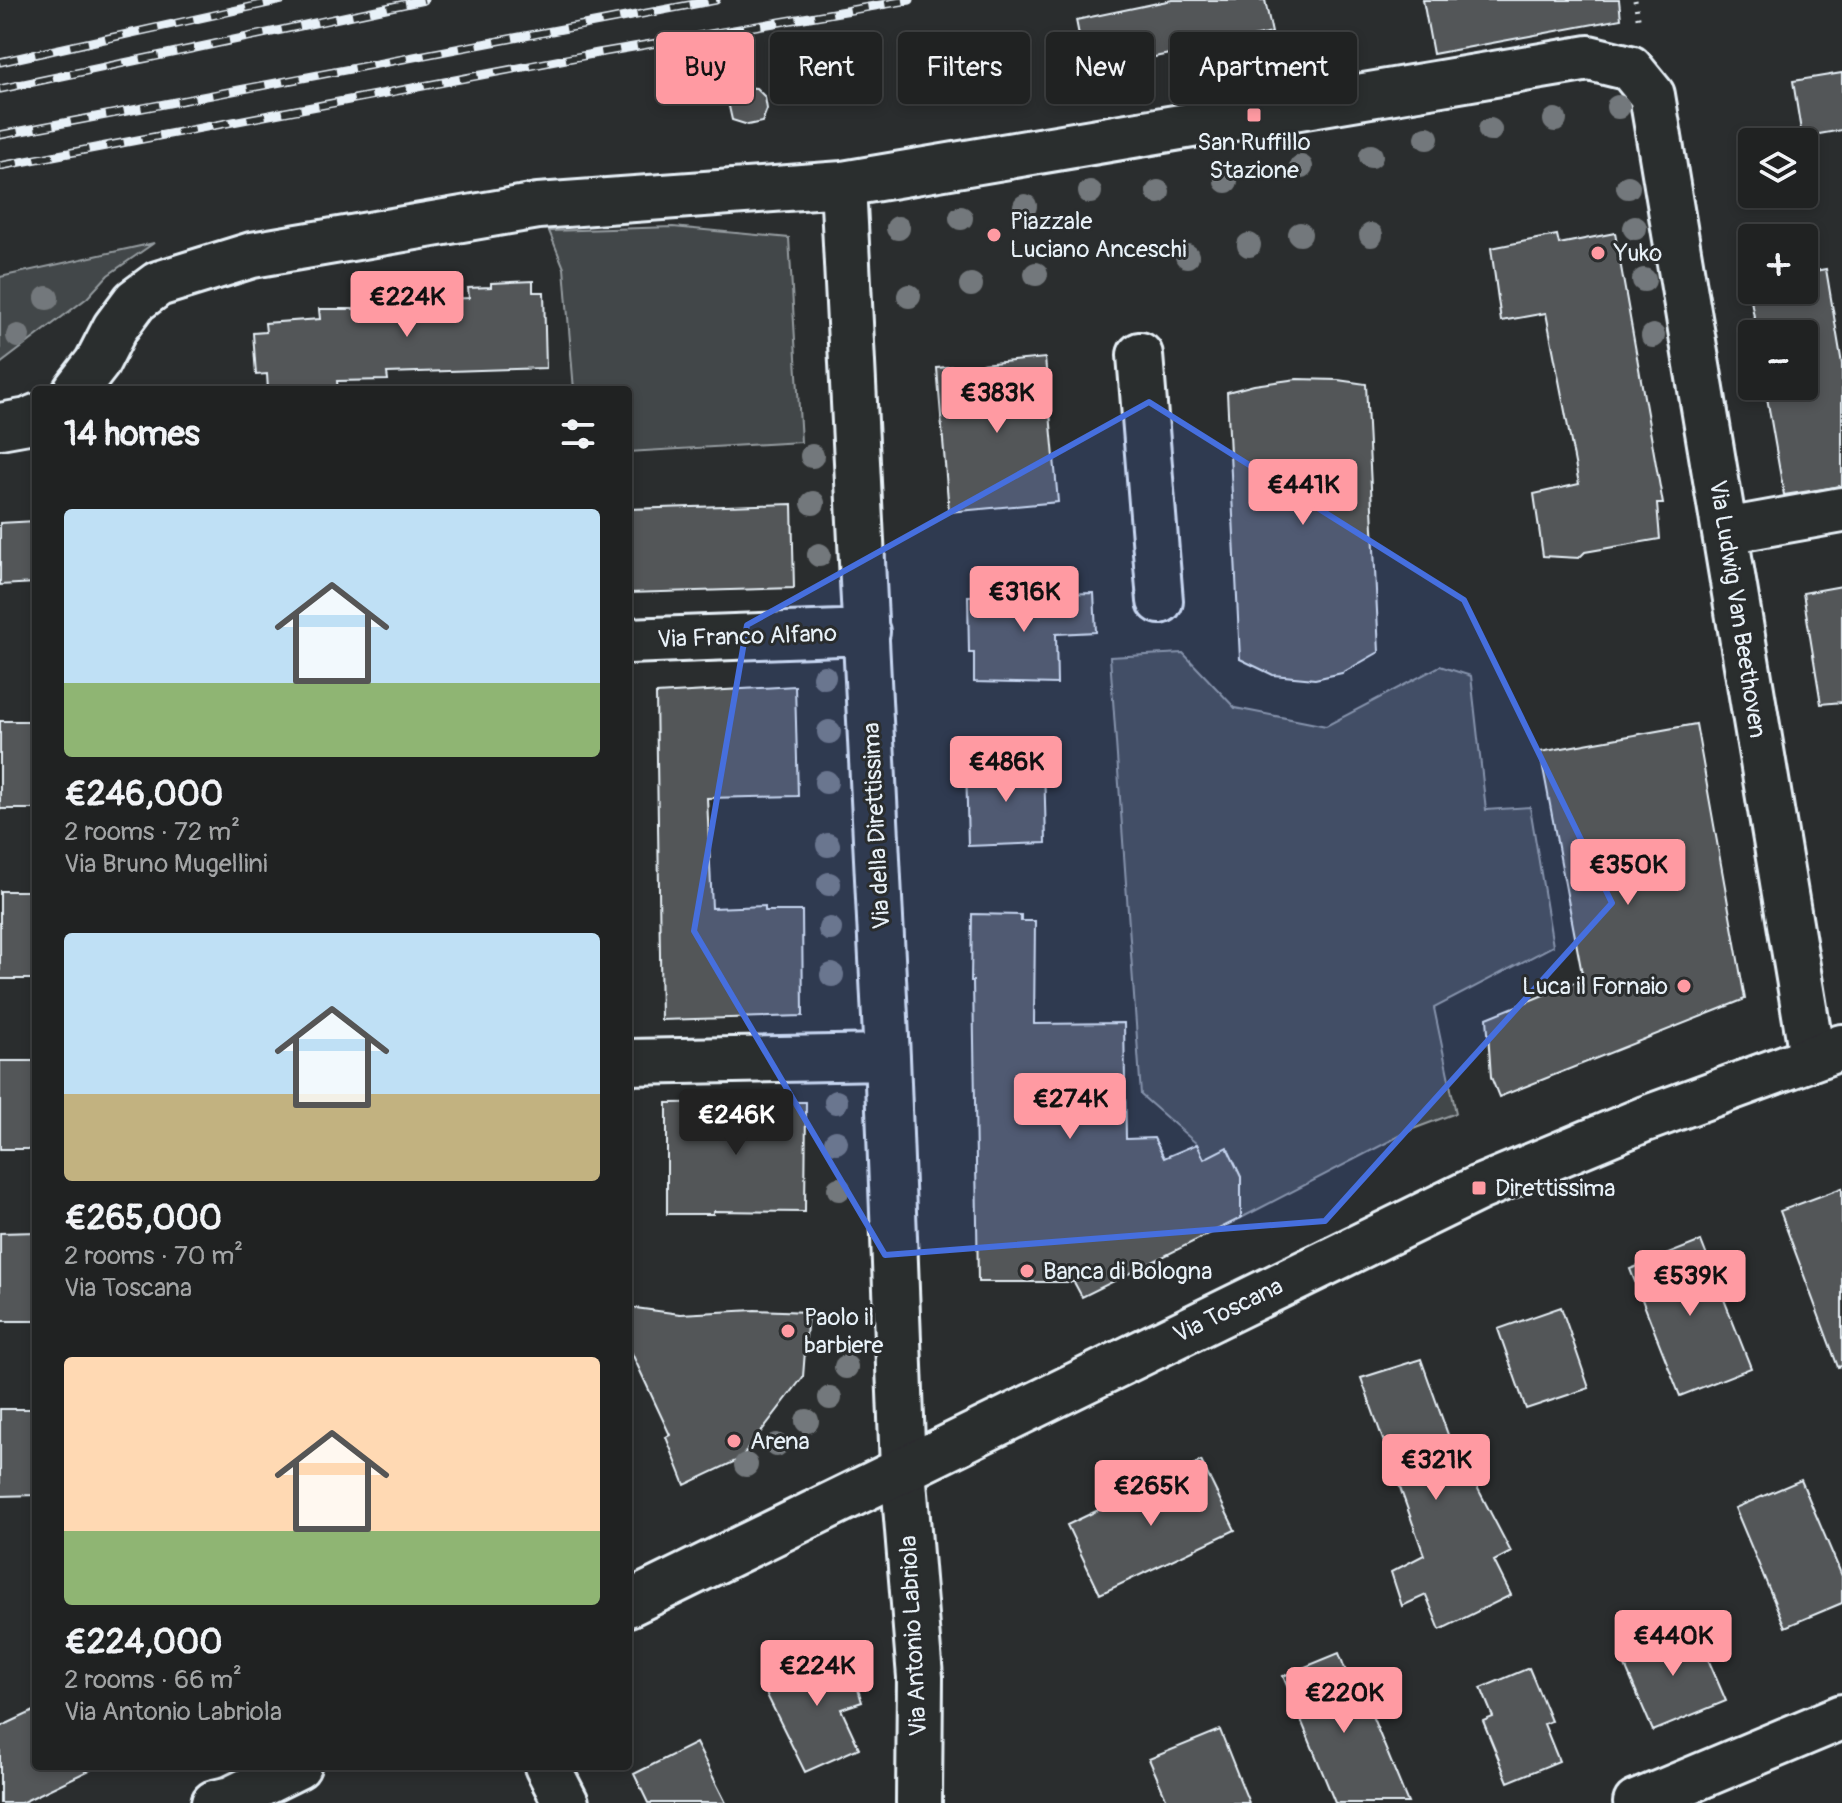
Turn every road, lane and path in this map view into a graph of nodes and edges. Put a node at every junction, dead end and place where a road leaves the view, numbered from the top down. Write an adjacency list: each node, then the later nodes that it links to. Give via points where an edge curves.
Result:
1 (843, 184): 3 (street, via 538,206 252,255 158,284 135,301); 5 (street, Via Ludwig Van Beethoven, via 1589,58 1630,68 1652,95); 7 (street, Via della Direttissima)
2 (1140, 355): 6 (street)
3 (79, 386)
4 (1842, 510): 5 (street)
5 (1726, 531): 9 (street, Via Ludwig Van Beethoven)
6 (1160, 601)
7 (867, 632): 8 (street, Via Franco Alfano); 10 (street, Via della Direttissima)
8 (632, 641)
9 (1827, 1051): 12 (street, Via Toscana, via 1479,1188)
10 (887, 1057): 11 (street); 12 (street, Via della Direttissima)
11 (632, 1062)
12 (903, 1469): 13 (street, Via Toscana); 19 (street, Via Antonio Labriola, via 920,1677)
13 (632, 1602)
14 (1842, 1717): 20 (street)
15 (290, 1770): 17 (street)
16 (549, 1770): 18 (street)
17 (224, 1802)
18 (566, 1803)
19 (919, 1803)
20 (1636, 1803)

